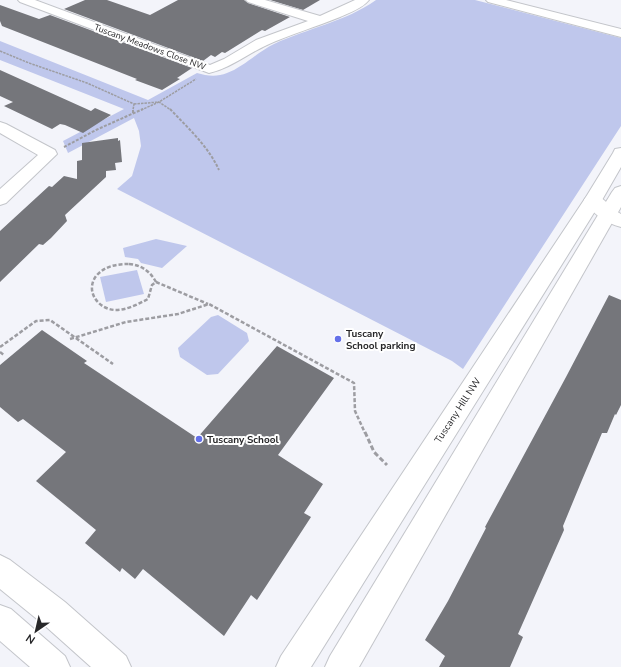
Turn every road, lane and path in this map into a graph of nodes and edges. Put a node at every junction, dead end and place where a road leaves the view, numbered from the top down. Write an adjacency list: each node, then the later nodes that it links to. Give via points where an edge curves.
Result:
1 (24, 0): 7 (street, Tuscany Meadows Close NW)
2 (56, 0): 7 (street)
3 (252, 0): 8 (street)
4 (363, 0): 8 (street, Tuscany Meadows Close NW)
5 (492, 0): 10 (street)
6 (516, 0): 9 (street)
7 (40, 5): 12 (street, Tuscany Meadows Close NW)
8 (319, 20): 12 (street, Tuscany Meadows Close NW, via 260,43 219,67)
9 (621, 26)
10 (621, 33)
11 (0, 51): 14 (path, via 87,83)
12 (209, 69): 13 (path)
13 (159, 102): 14 (path); 15 (path); 19 (path, via 175,112 214,159)
14 (134, 104): 15 (path)
15 (133, 113): 18 (path)
16 (0, 127): 18 (street)
17 (621, 153): 21 (street, Tuscany Hill NW)
18 (49, 154): 20 (street)
19 (219, 170)
20 (0, 198)
21 (613, 206): 35 (street, Tuscany Hill NW); 36 (street, Tuscany Hill NW)
22 (156, 282): 22 (path, via 152,274 140,266 125,264 111,267 98,274 92,283 93,298 100,306 110,310 122,310 148,299 152,285); 23 (path)
23 (209, 304): 24 (path, via 178,314 126,322); 30 (path, via 354,383 355,411 374,452)
24 (75, 338): 25 (path); 26 (path, via 50,320 36,321); 29 (path)
25 (70, 340)
26 (0, 347)
27 (0, 352): 28 (path)
28 (4, 355)
29 (113, 364)
30 (387, 465)
31 (0, 570): 34 (street)
32 (0, 620): 33 (street)
33 (54, 667)
34 (115, 667)
35 (292, 667)
36 (341, 667)

